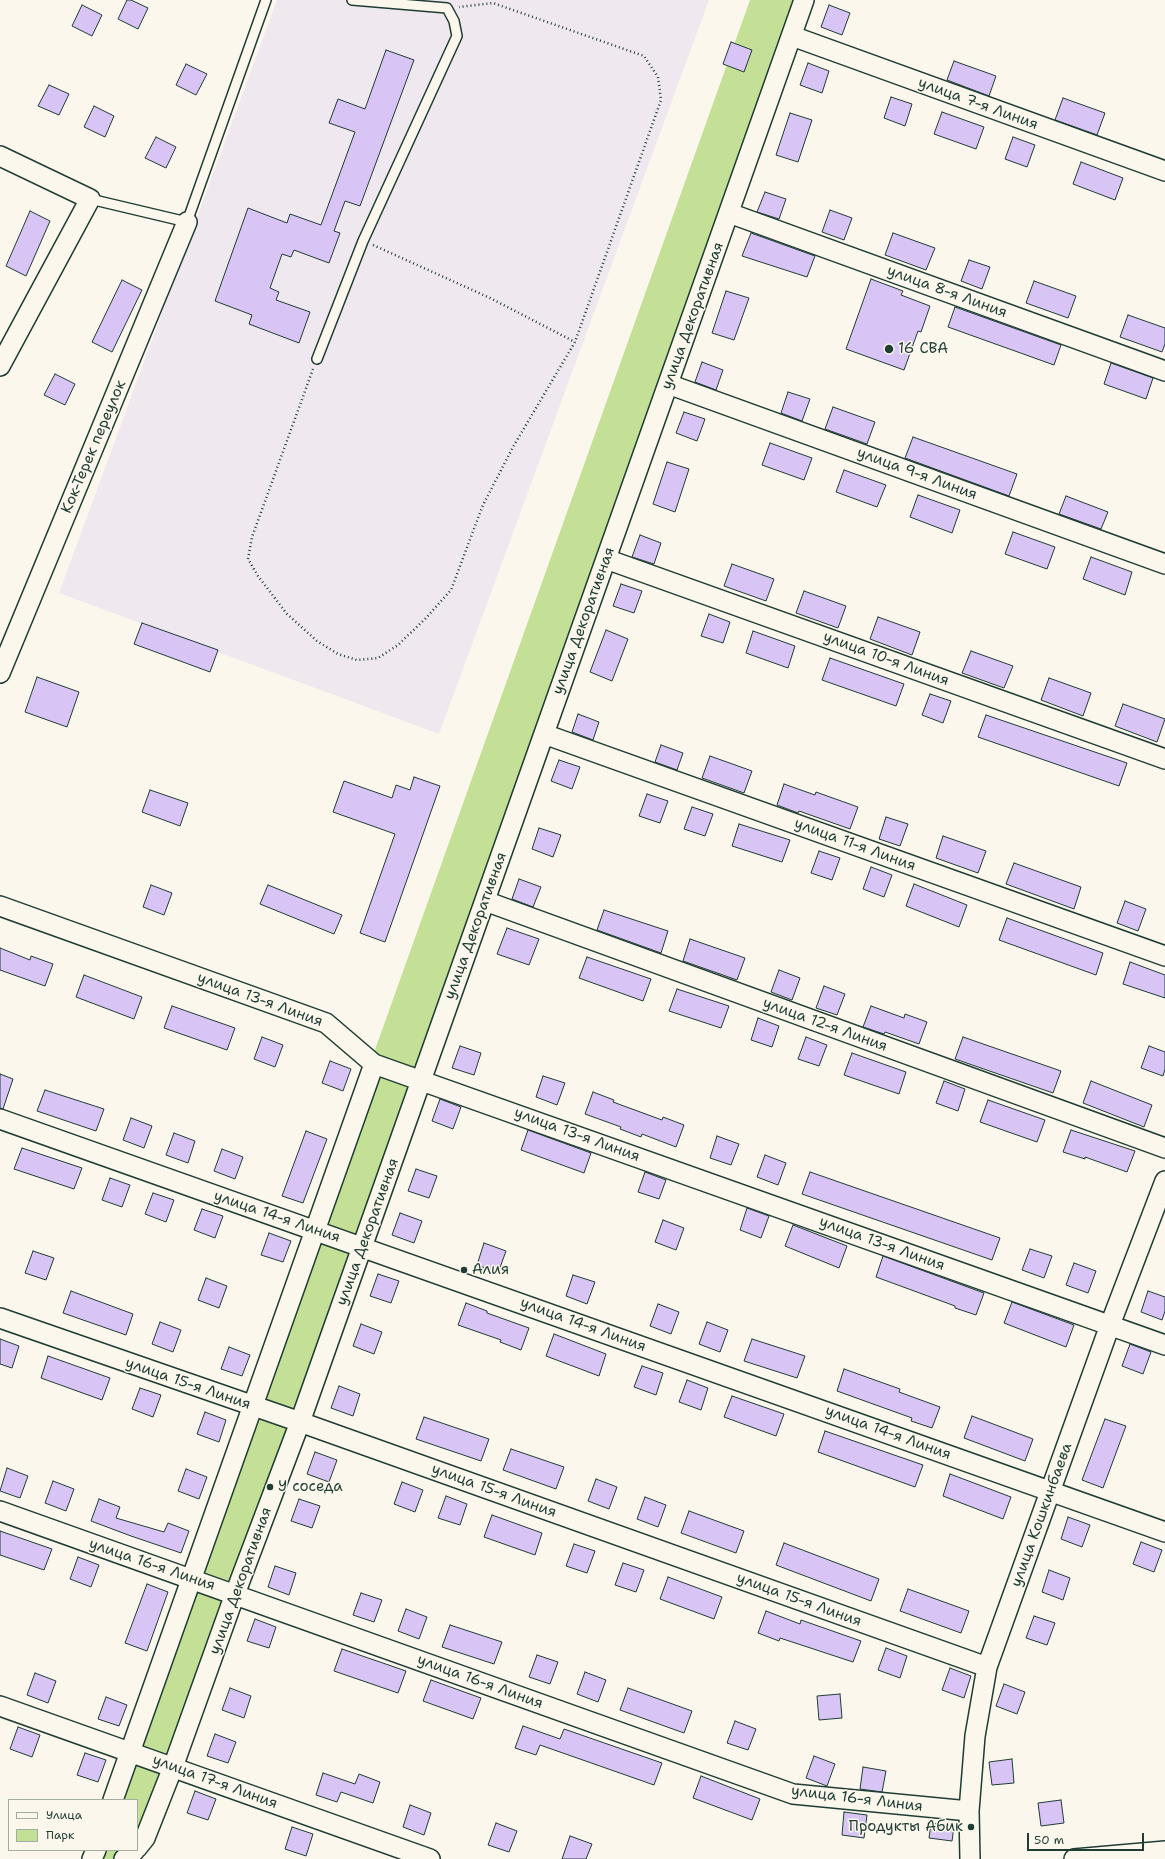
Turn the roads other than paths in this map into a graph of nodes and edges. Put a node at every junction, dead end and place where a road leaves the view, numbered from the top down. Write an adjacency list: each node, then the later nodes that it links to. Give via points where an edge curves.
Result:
1 (266, 0): 9 (lane)
2 (352, 0): 10 (lane, via 447,8 454,21 457,36 363,241)
3 (804, 0): 4 (street, улица Декоративная)
4 (792, 36): 6 (street, улица 7-я Линия); 8 (street, улица Декоративная)
5 (0, 156): 7 (street)
6 (1165, 171)
7 (90, 199): 9 (lane); 11 (street)
8 (729, 213): 12 (street, улица 8-я Линия); 13 (street, улица Декоративная)
9 (187, 222): 16 (street, Кок-Терек переулок)
10 (317, 359)
11 (0, 366)
12 (1165, 371)
13 (668, 384): 14 (street, улица Декоративная); 15 (street, улица 9-я Линия)
14 (606, 559): 17 (street, улица Декоративная); 18 (street, улица 10-я Линия)
15 (1165, 564)
16 (0, 673)
17 (544, 734): 19 (street, улица Декоративная); 21 (street, улица 11-я Линия)
18 (1165, 759)
19 (485, 901): 23 (street, улица Декоративная); 25 (street, улица 12-я Линия)
20 (0, 906): 22 (street, улица 13-я Линия, via 312,1017 326,1023)
21 (1165, 956)
22 (374, 1064): 23 (street, улица 13-я Линия); 27 (street)
23 (422, 1080): 28 (street, улица Декоративная); 30 (street, улица 13-я Линия)
24 (0, 1119): 27 (street, улица 14-я Линия)
25 (1165, 1148)
26 (1165, 1182): 30 (street, улица Кошкинбаева)
27 (315, 1231): 28 (street, улица 14-я Линия); 32 (street)
28 (362, 1247): 33 (street, улица Декоративная); 34 (street, улица 14-я Линия)
29 (0, 1318): 32 (street, улица 15-я Линия)
30 (1110, 1325): 31 (street, улица 13-я Линия); 34 (street, улица Кошкинбаева)
31 (1165, 1345)
32 (253, 1406): 33 (street, улица 15-я Линия); 37 (street)
33 (300, 1422): 38 (street, улица Декоративная); 39 (street, улица 15-я Линия)
34 (1051, 1491): 36 (street, улица 14-я Линия); 39 (street, улица Кошкинбаева)
35 (0, 1511): 37 (street, улица 16-я Линия)
36 (1165, 1532)
37 (192, 1578): 38 (street, улица 16-я Линия); 41 (street)
38 (235, 1594): 42 (street, улица Декоративная); 44 (street, улица 16-я Линия, via 793,1794)
39 (987, 1668): 44 (street, улица Кошкинбаева, via 976,1736)
40 (0, 1706): 41 (street, улица 17-я Линия)
41 (130, 1752): 42 (street, улица 17-я Линия); 43 (street)
42 (173, 1767): 45 (street, улица Декоративная, via 145,1838); 49 (street, улица 17-я Линия)
43 (113, 1799)
44 (969, 1811): 50 (street, улица Кошкинбаева)
45 (138, 1847)
46 (134, 1851): 48 (street, улица Декоративная)
47 (1165, 1851): 51 (street)
48 (124, 1859)
49 (430, 1859)
50 (970, 1859)
51 (1074, 1859)

